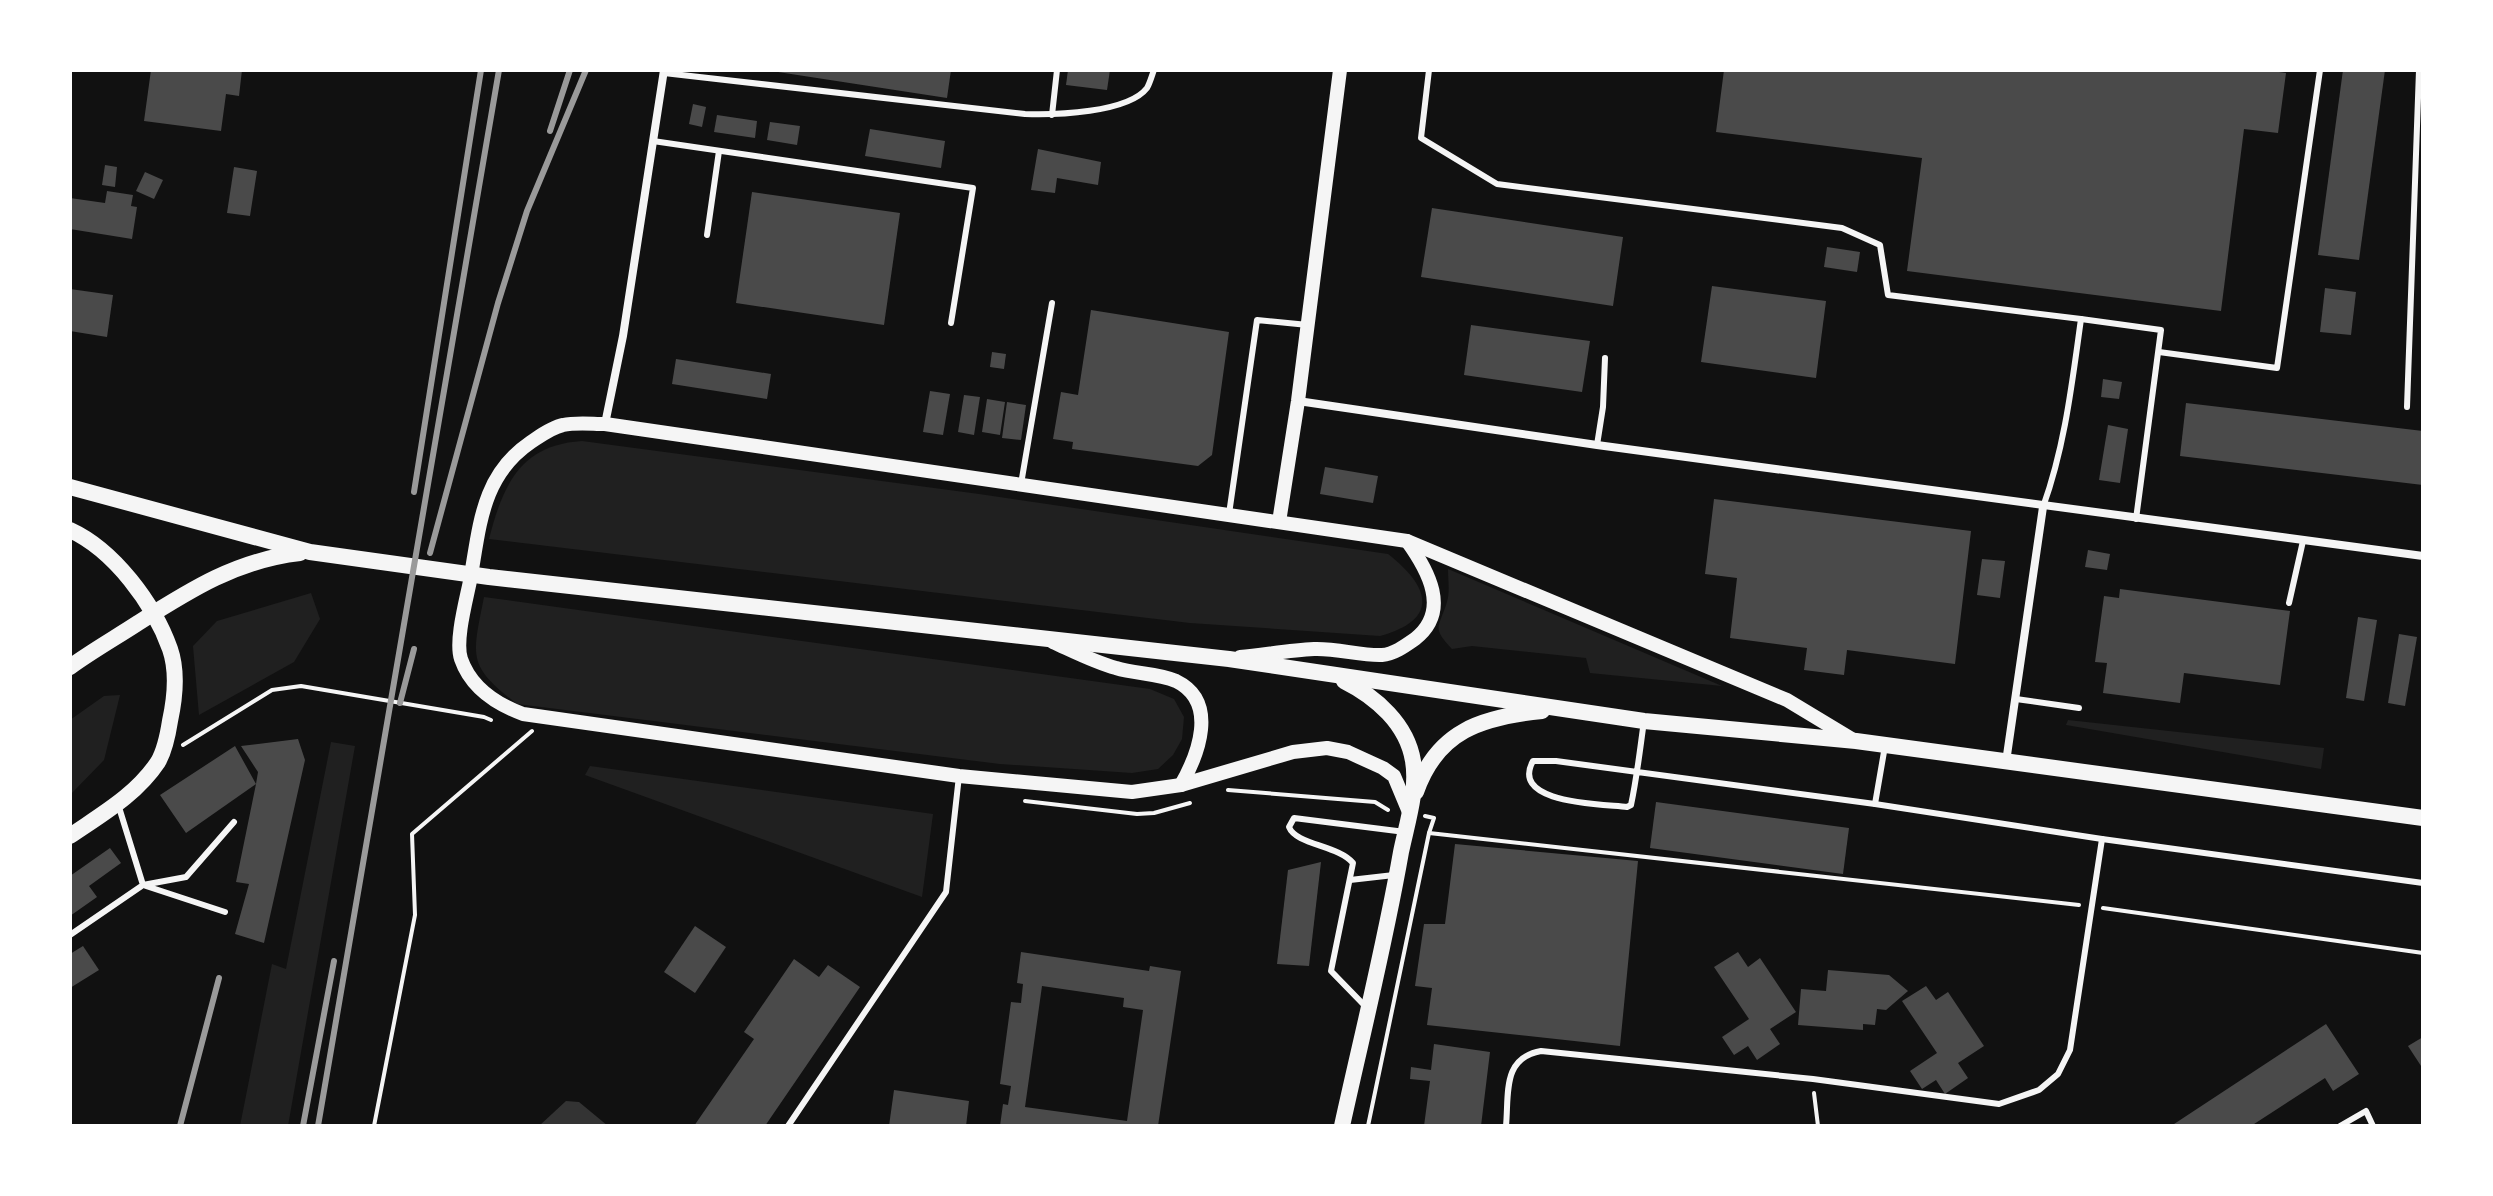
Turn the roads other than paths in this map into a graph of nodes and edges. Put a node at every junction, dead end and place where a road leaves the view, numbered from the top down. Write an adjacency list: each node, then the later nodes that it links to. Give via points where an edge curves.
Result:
1 (1057, 70): 8 (lane)
2 (1154, 70): 8 (lane, via 1146,89 1133,99)
3 (1340, 70): 16 (street)
4 (1429, 70): 14 (lane, via 1421,138 1497,184 1842,228 1880,245 1888,295)
5 (2320, 70): 17 (lane, via 2277,368)
6 (2419, 70): 9 (lane)
7 (664, 72): 8 (lane); 10 (street)
8 (1052, 115)
9 (2420, 134): 20 (lane)
10 (653, 141): 11 (lane); 21 (street)
11 (719, 151): 12 (lane); 15 (lane, via 973,188)
12 (707, 235)
13 (1052, 303): 23 (lane)
14 (2081, 319): 17 (lane, via 2161,330); 25 (lane, via 2064,434)
15 (951, 323)
16 (1308, 325): 19 (street); 26 (lane, via 1257,320)
17 (2159, 352): 27 (lane)
18 (1605, 358): 22 (lane)
19 (1298, 401): 22 (street); 28 (street)
20 (2407, 407)
21 (605, 424): 23 (street); 47 (street, via 562,425 515,453 491,485 461,632 460,658 483,693 504,707 545,719)
22 (1597, 445): 25 (street)
23 (1021, 484): 26 (street)
24 (70, 487): 32 (main road)
25 (2043, 507): 27 (street); 39 (street)
26 (1229, 514): 28 (street)
27 (2136, 519): 31 (street)
28 (1279, 522): 30 (street)
29 (70, 530): 49 (main road, via 136,586 171,650 173,706 159,759)
30 (1407, 541): 36 (street, via 1435,592 1432,617 1401,649 1382,655 1314,649); 43 (street, via 1787,700)
31 (2303, 541): 33 (street); 34 (lane)
32 (310, 552): 35 (main road, via 489,577); 37 (main road, via 240,566 185,593)
33 (2423, 556)
34 (2289, 603)
35 (1038, 636): 36 (main road); 48 (street, via 1114,668 1185,686 1200,710 1202,726 1198,751)
36 (1229, 659): 38 (main road)
37 (73, 665)
38 (1332, 674): 41 (main road); 51 (main road, via 1370,694 1405,739 1413,762)
39 (2016, 699): 40 (lane); 45 (street)
40 (2079, 708)
41 (1563, 709): 42 (main road); 51 (main road, via 1487,720 1462,731 1436,751)
42 (1644, 721): 43 (main road); 46 (lane)
43 (1856, 741): 44 (main road)
44 (1885, 746): 45 (main road); 50 (lane)
45 (2006, 763): 52 (main road)
46 (1636, 772): 46 (lane, via 1539,759 1533,761 1530,774 1540,793 1627,807); 50 (lane)
47 (959, 776): 48 (street, via 1132,792); 65 (lane, via 946,892)
48 (1181, 785): 51 (street, via 1293,752 1327,748 1348,752 1394,776)
49 (118, 804): 55 (main road); 60 (lane)
50 (1875, 804): 56 (lane)
51 (1409, 812): 54 (main road)
52 (2423, 818)
53 (234, 822): 60 (lane, via 186,877)
54 (1405, 832): 57 (main road); 58 (lane, via 1294,818 1290,832 1295,836 1345,854 1353,863)
55 (70, 836)
56 (2102, 839): 59 (lane); 67 (lane, via 2070,1050 2058,1074 2039,1090 1999,1104 1541,1051 1516,1061)
57 (1397, 875): 58 (lane); 63 (main road)
58 (1350, 880): 63 (lane, via 1331,971)
59 (2423, 883)
60 (143, 885): 61 (lane); 62 (lane)
61 (225, 912)
62 (70, 935)
63 (1367, 1009): 66 (main road)
64 (2366, 1111): 68 (lane); 69 (lane); 70 (lane)
65 (788, 1126)
66 (1342, 1126)
67 (1506, 1126)
68 (2340, 1126)
69 (2354, 1126)
70 (2373, 1126)

